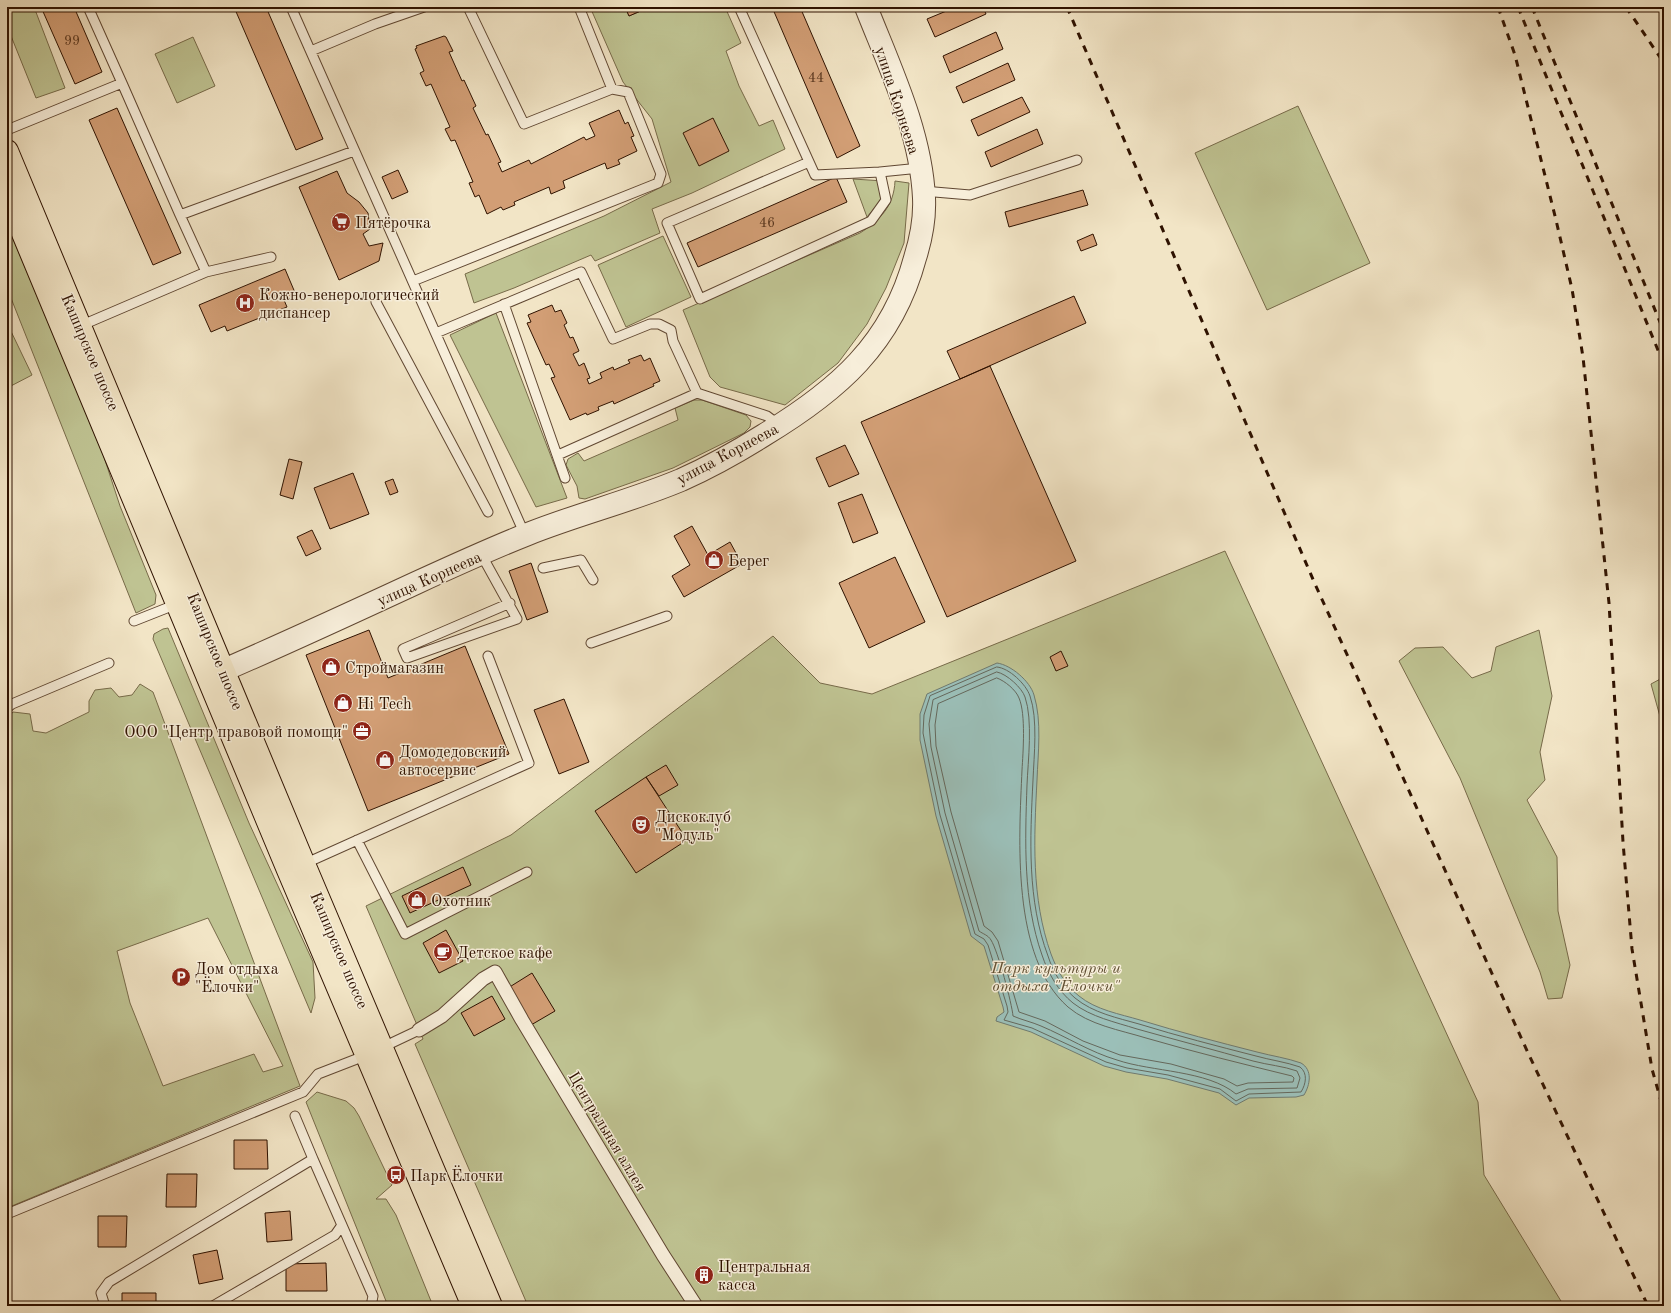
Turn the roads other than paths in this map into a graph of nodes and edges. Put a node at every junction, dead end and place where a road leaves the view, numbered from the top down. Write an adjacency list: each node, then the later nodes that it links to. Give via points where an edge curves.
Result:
1 (88, 7): 9 (lane)
2 (292, 7): 8 (lane)
3 (424, 7): 8 (lane)
4 (468, 7): 10 (lane, via 524,124)
5 (579, 7): 10 (lane)
6 (739, 7): 15 (lane)
7 (866, 7): 16 (street, улица Корнеева, via 904,106)
8 (311, 51): 13 (lane)
9 (122, 84): 11 (lane); 20 (lane)
10 (612, 89): 23 (lane, via 628,92 661,174 658,183)
11 (7, 130)
12 (7, 151): 26 (main road, Каширское шоссе)
13 (354, 151): 20 (lane); 23 (lane)
14 (1077, 160): 18 (lane, via 970,195)
15 (809, 162): 17 (lane, via 815,175); 17 (lane, via 666,223 700,299 871,221 886,200)
16 (920, 168): 17 (lane); 18 (street, улица Корнеева)
17 (880, 172)
18 (924, 191): 29 (street, улица Корнеева, via 921,240 907,284 891,318 871,347 841,381)
19 (7, 195): 38 (main road, Каширское шоссе)
20 (180, 216): 22 (lane)
21 (271, 257): 22 (lane)
22 (206, 272): 26 (lane)
23 (413, 281): 27 (lane)
24 (376, 302): 32 (lane)
25 (504, 304): 27 (lane); 28 (lane, via 581,272 613,339 650,324 659,324 671,330 673,341); 30 (lane)
26 (80, 326): 44 (main road, Каширское шоссе)
27 (436, 333): 33 (lane)
28 (697, 393): 29 (lane, via 767,416); 30 (lane)
29 (779, 426): 33 (street, улица Корнеева, via 710,466 678,481)
30 (558, 455): 31 (lane)
31 (565, 478)
32 (488, 512)
33 (525, 535): 34 (street, улица Корнеева)
34 (481, 554): 37 (lane); 44 (street, улица Корнеева)
35 (543, 568): 36 (lane, via 581,560)
36 (593, 580)
37 (510, 603): 37 (lane, via 517,619 407,658 403,649)
38 (177, 604): 40 (lane); 44 (main road, Каширское шоссе)
39 (667, 616): 41 (lane)
40 (134, 621)
41 (591, 643)
42 (488, 656): 46 (lane, via 529,763)
43 (109, 663): 45 (lane)
44 (216, 673): 47 (main road, Каширское шоссе); 50 (main road, Каширское шоссе)
45 (7, 708)
46 (357, 840): 47 (lane); 48 (lane, via 405,934)
47 (304, 864): 50 (main road, Каширское шоссе)
48 (527, 872)
49 (419, 1030): 50 (lane); 60 (street, Центральная аллея, via 442,1016 483,978 495,972)
50 (373, 1052): 53 (lane, via 318,1074 303,1092); 58 (main road, Каширское шоссе); 59 (main road, Каширское шоссе)
51 (294, 1116): 52 (lane)
52 (313, 1159): 54 (lane); 55 (lane, via 108,1282 101,1293)
53 (7, 1214)
54 (342, 1225): 56 (lane, via 335,1235); 57 (lane, via 373,1296)
55 (105, 1306)
56 (213, 1306)
57 (371, 1306)
58 (473, 1306)
59 (490, 1306)
60 (696, 1306)

